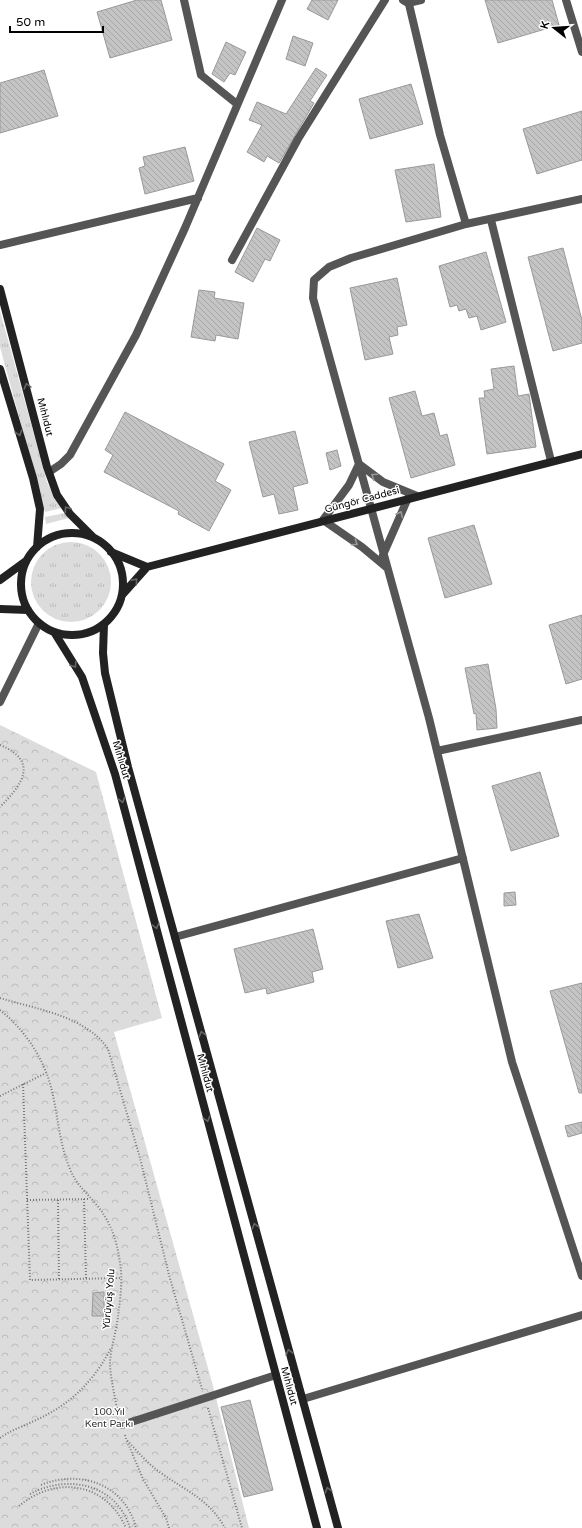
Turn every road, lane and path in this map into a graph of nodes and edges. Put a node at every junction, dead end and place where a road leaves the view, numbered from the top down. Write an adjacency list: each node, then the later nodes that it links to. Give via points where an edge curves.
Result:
1 (184, 0): 8 (street, via 201,75)
2 (282, 0): 8 (street)
3 (385, 0): 14 (street, via 298,140)
4 (421, 0): 6 (street)
5 (566, 0): 7 (street)
6 (406, 1): 12 (street)
7 (582, 52)
8 (237, 104): 9 (street)
9 (198, 198): 13 (street); 20 (street, via 136,335 70,455)
10 (582, 199): 11 (street)
11 (491, 220): 12 (street); 18 (street)
12 (466, 224): 19 (street, via 351,258 329,267 314,280 312,298)
13 (0, 245)
14 (232, 260)
15 (0, 289): 20 (main road, Mıhlıdut, one-way to 15)
16 (0, 369): 26 (main road, one-way to 26, via 40,509)
17 (582, 454): 18 (main road, Güngör Caddesi)
18 (551, 461): 21 (main road, Güngör Caddesi)
19 (359, 464): 21 (street, one-way to 19, via 383,482); 23 (street); 24 (street, via 349,485)
20 (49, 472): 25 (main road, Mıhlıdut, one-way to 20, via 70,514 57,495)
21 (417, 496): 22 (main road, Güngör Caddesi)
22 (408, 498): 23 (main road, Güngör Caddesi); 28 (street, one-way to 22)
23 (370, 508): 24 (main road, Güngör Caddesi); 28 (street)
24 (323, 520): 30 (main road, Güngör Caddesi); 31 (street, one-way to 31)
25 (93, 537): 26 (main road, via 68,533 52,537); 27 (main road)
26 (37, 547): 29 (main road)
27 (111, 551): 30 (main road); 33 (main road, via 118,561 123,578)
28 (383, 555): 31 (street)
29 (27, 560): 32 (main road); 35 (main road, via 21,585)
30 (147, 567): 33 (main road, one-way to 30)
31 (386, 567): 42 (street)
32 (0, 580)
33 (122, 595): 37 (main road, via 115,612)
34 (0, 609): 35 (main road)
35 (28, 610): 36 (main road)
36 (39, 623): 38 (main road); 39 (street)
37 (104, 624): 38 (main road, via 88,633 71,635); 45 (main road, Mıhlıdut, via 102,652 105,673)
38 (54, 632): 61 (main road, Mıhlıdut, one-way to 61, via 82,677 115,774)
39 (0, 702)
40 (582, 720): 42 (street)
41 (0, 745): 43 (path, via 16,753 24,766 24,774 16,788)
42 (437, 751): 44 (street)
43 (0, 807)
44 (463, 858): 45 (street); 55 (street, via 512,1062)
45 (175, 937): 63 (main road, Mıhlıdut, one-way to 45)
46 (0, 998): 62 (path, via 86,1027 102,1040 108,1049)
47 (0, 1010): 48 (path, Yürüyüş Yolu, via 22,1030 34,1047)
48 (46, 1073): 49 (path); 51 (path, Yürüyüş Yolu, via 69,1168 81,1190)
49 (23, 1084): 50 (path); 52 (path)
50 (0, 1096)
51 (92, 1199): 54 (path); 57 (path, Yürüyüş Yolu, via 106,1218 116,1241 121,1265)
52 (27, 1200): 53 (path); 58 (path, via 30,1280)
53 (58, 1200): 54 (path); 58 (path)
54 (84, 1200): 56 (path)
55 (582, 1276)
56 (86, 1278): 57 (path); 58 (path)
57 (120, 1278): 60 (path, Yürüyüş Yolu, via 118,1317)
58 (59, 1279)
59 (582, 1314): 63 (street)
60 (112, 1347): 64 (path, Yürüyüş Yolu, via 110,1363 118,1417); 65 (path, via 86,1386 69,1401)
61 (276, 1375): 62 (street); 76 (main road, Mıhlıdut)
62 (205, 1399): 64 (street); 75 (path)
63 (302, 1399): 77 (main road, Mıhlıdut, one-way to 63)
64 (122, 1425): 66 (path, Yürüyüş Yolu)
65 (0, 1438)
66 (126, 1439): 73 (path, via 143,1480 166,1518); 74 (path, Yürüyüş Yolu, via 160,1473 202,1499 219,1516)
67 (41, 1485): 72 (path, via 66,1478 86,1480 104,1487 124,1503)
68 (30, 1494): 71 (path, via 54,1484 67,1483 93,1488 114,1502)
69 (19, 1506): 70 (path, via 41,1491 66,1486 79,1488 103,1498 120,1516)
70 (126, 1528)
71 (130, 1528)
72 (136, 1528)
73 (169, 1528)
74 (225, 1528)
75 (242, 1528)
76 (317, 1528)
77 (338, 1528)

